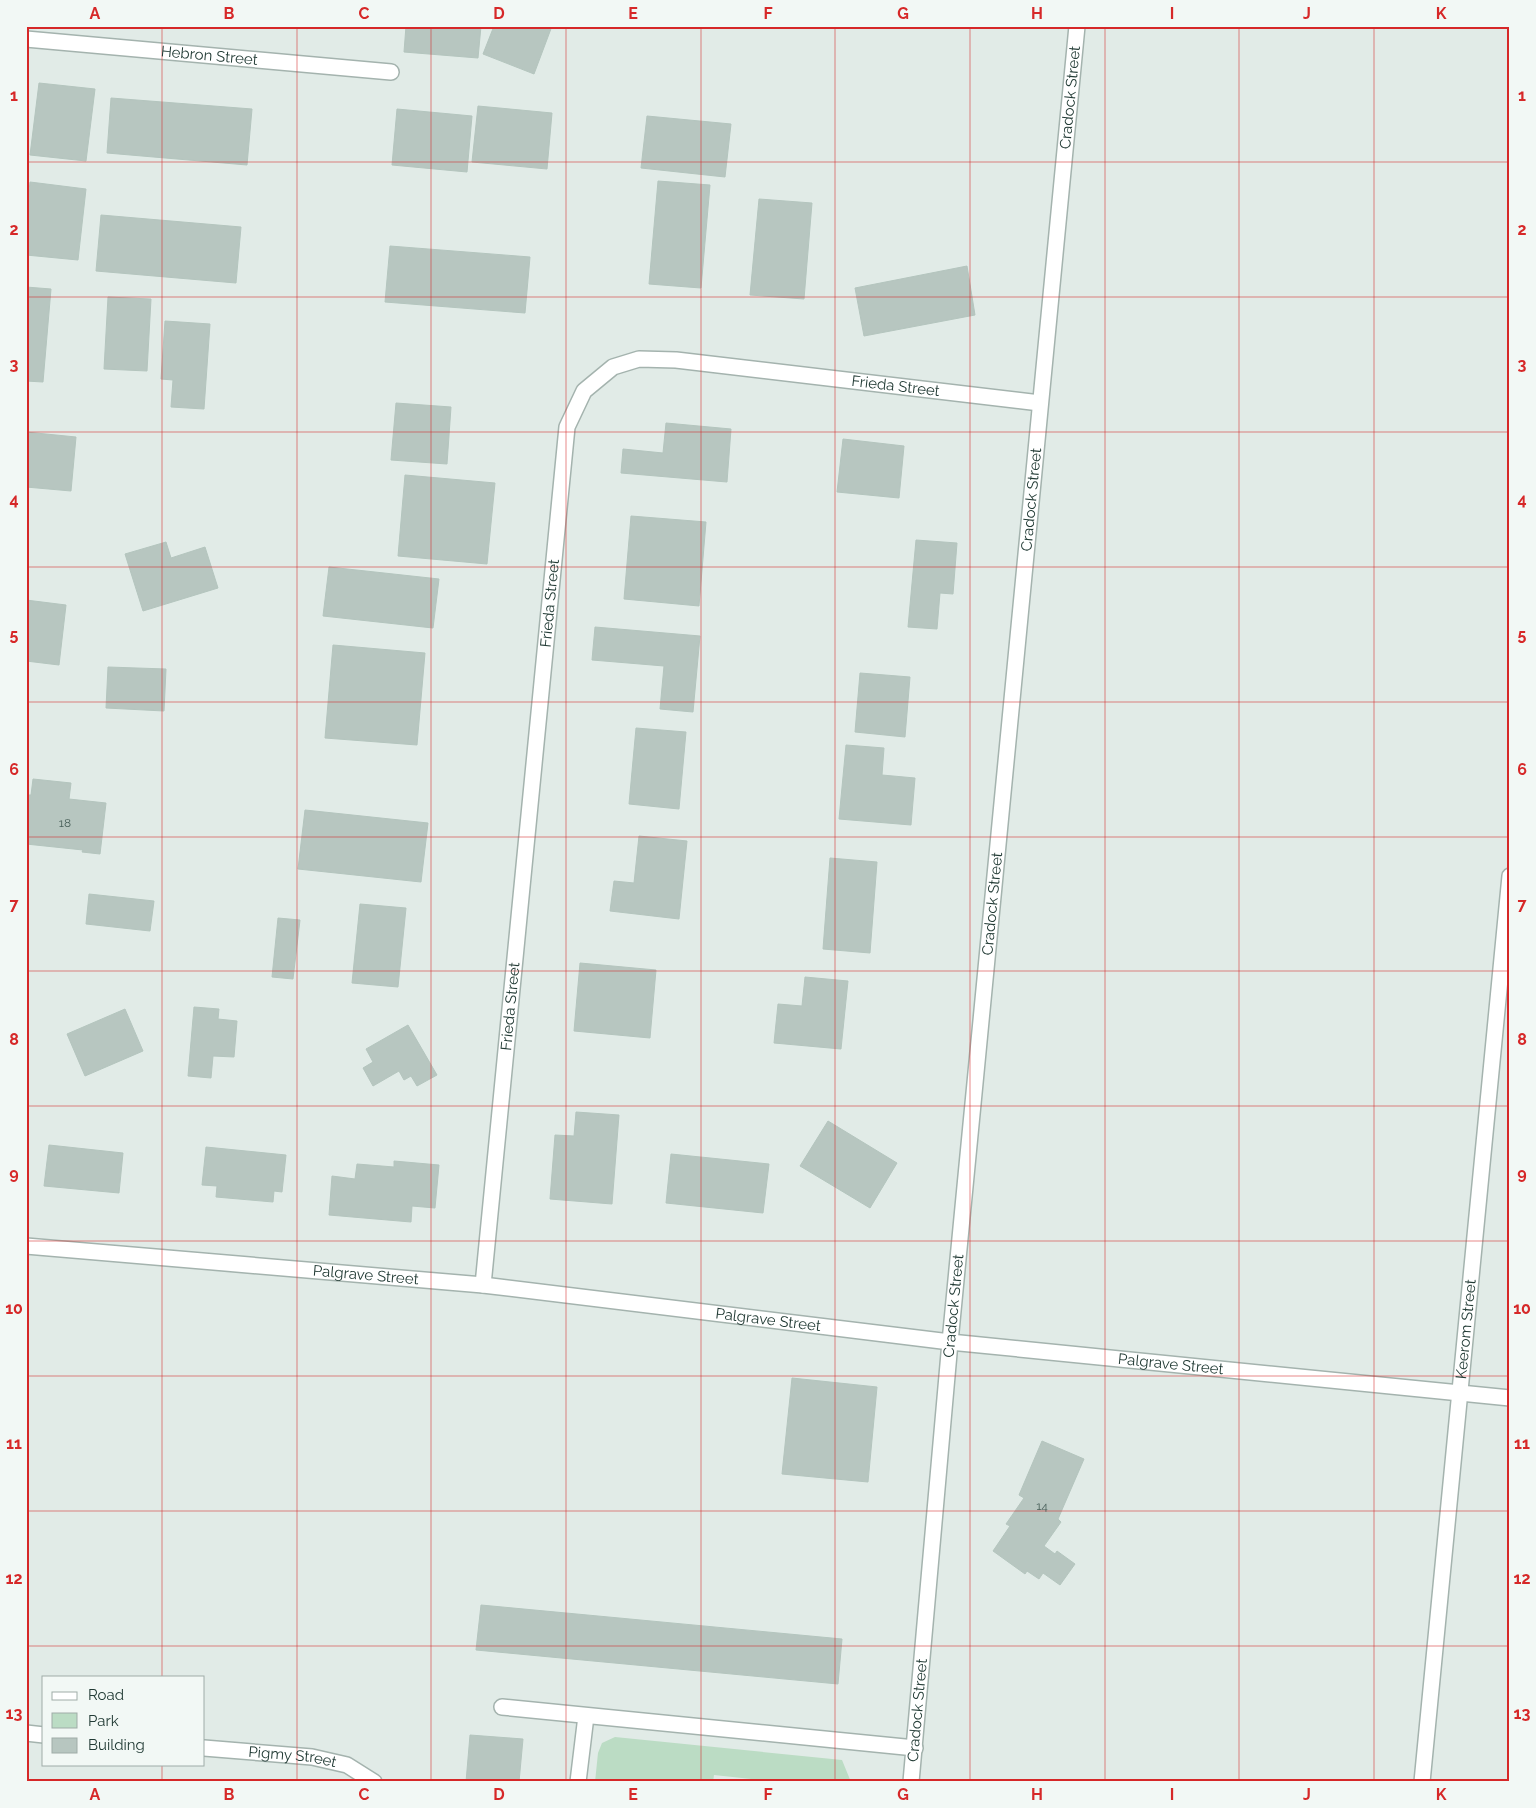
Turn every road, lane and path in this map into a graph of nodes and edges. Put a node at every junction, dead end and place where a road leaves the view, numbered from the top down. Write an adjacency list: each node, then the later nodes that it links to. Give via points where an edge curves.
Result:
1 (1077, 26): 4 (street, Cradock Street)
2 (26, 39): 3 (street, Hebron Street)
3 (391, 72)
4 (1040, 403): 7 (street, Frieda Street, via 676,360 639,359 614,367 584,391 567,426); 8 (street, Cradock Street)
5 (1510, 876): 9 (street, Keerom Street)
6 (26, 1246): 7 (street, Palgrave Street)
7 (483, 1286): 8 (street, Palgrave Street)
8 (950, 1342): 9 (street, Palgrave Street); 16 (street, Cradock Street)
9 (1460, 1393): 10 (street, Palgrave Street); 20 (street, Keerom Street)
10 (1510, 1398)
11 (502, 1707): 12 (street)
12 (586, 1716): 16 (street); 18 (street)
13 (26, 1733): 14 (street)
14 (42, 1735)
15 (205, 1748): 17 (street, Pigmy Street, via 312,1757 347,1765)
16 (915, 1748): 19 (street, Cradock Street)
17 (374, 1782)
18 (578, 1782)
19 (911, 1782)
20 (1422, 1782)

